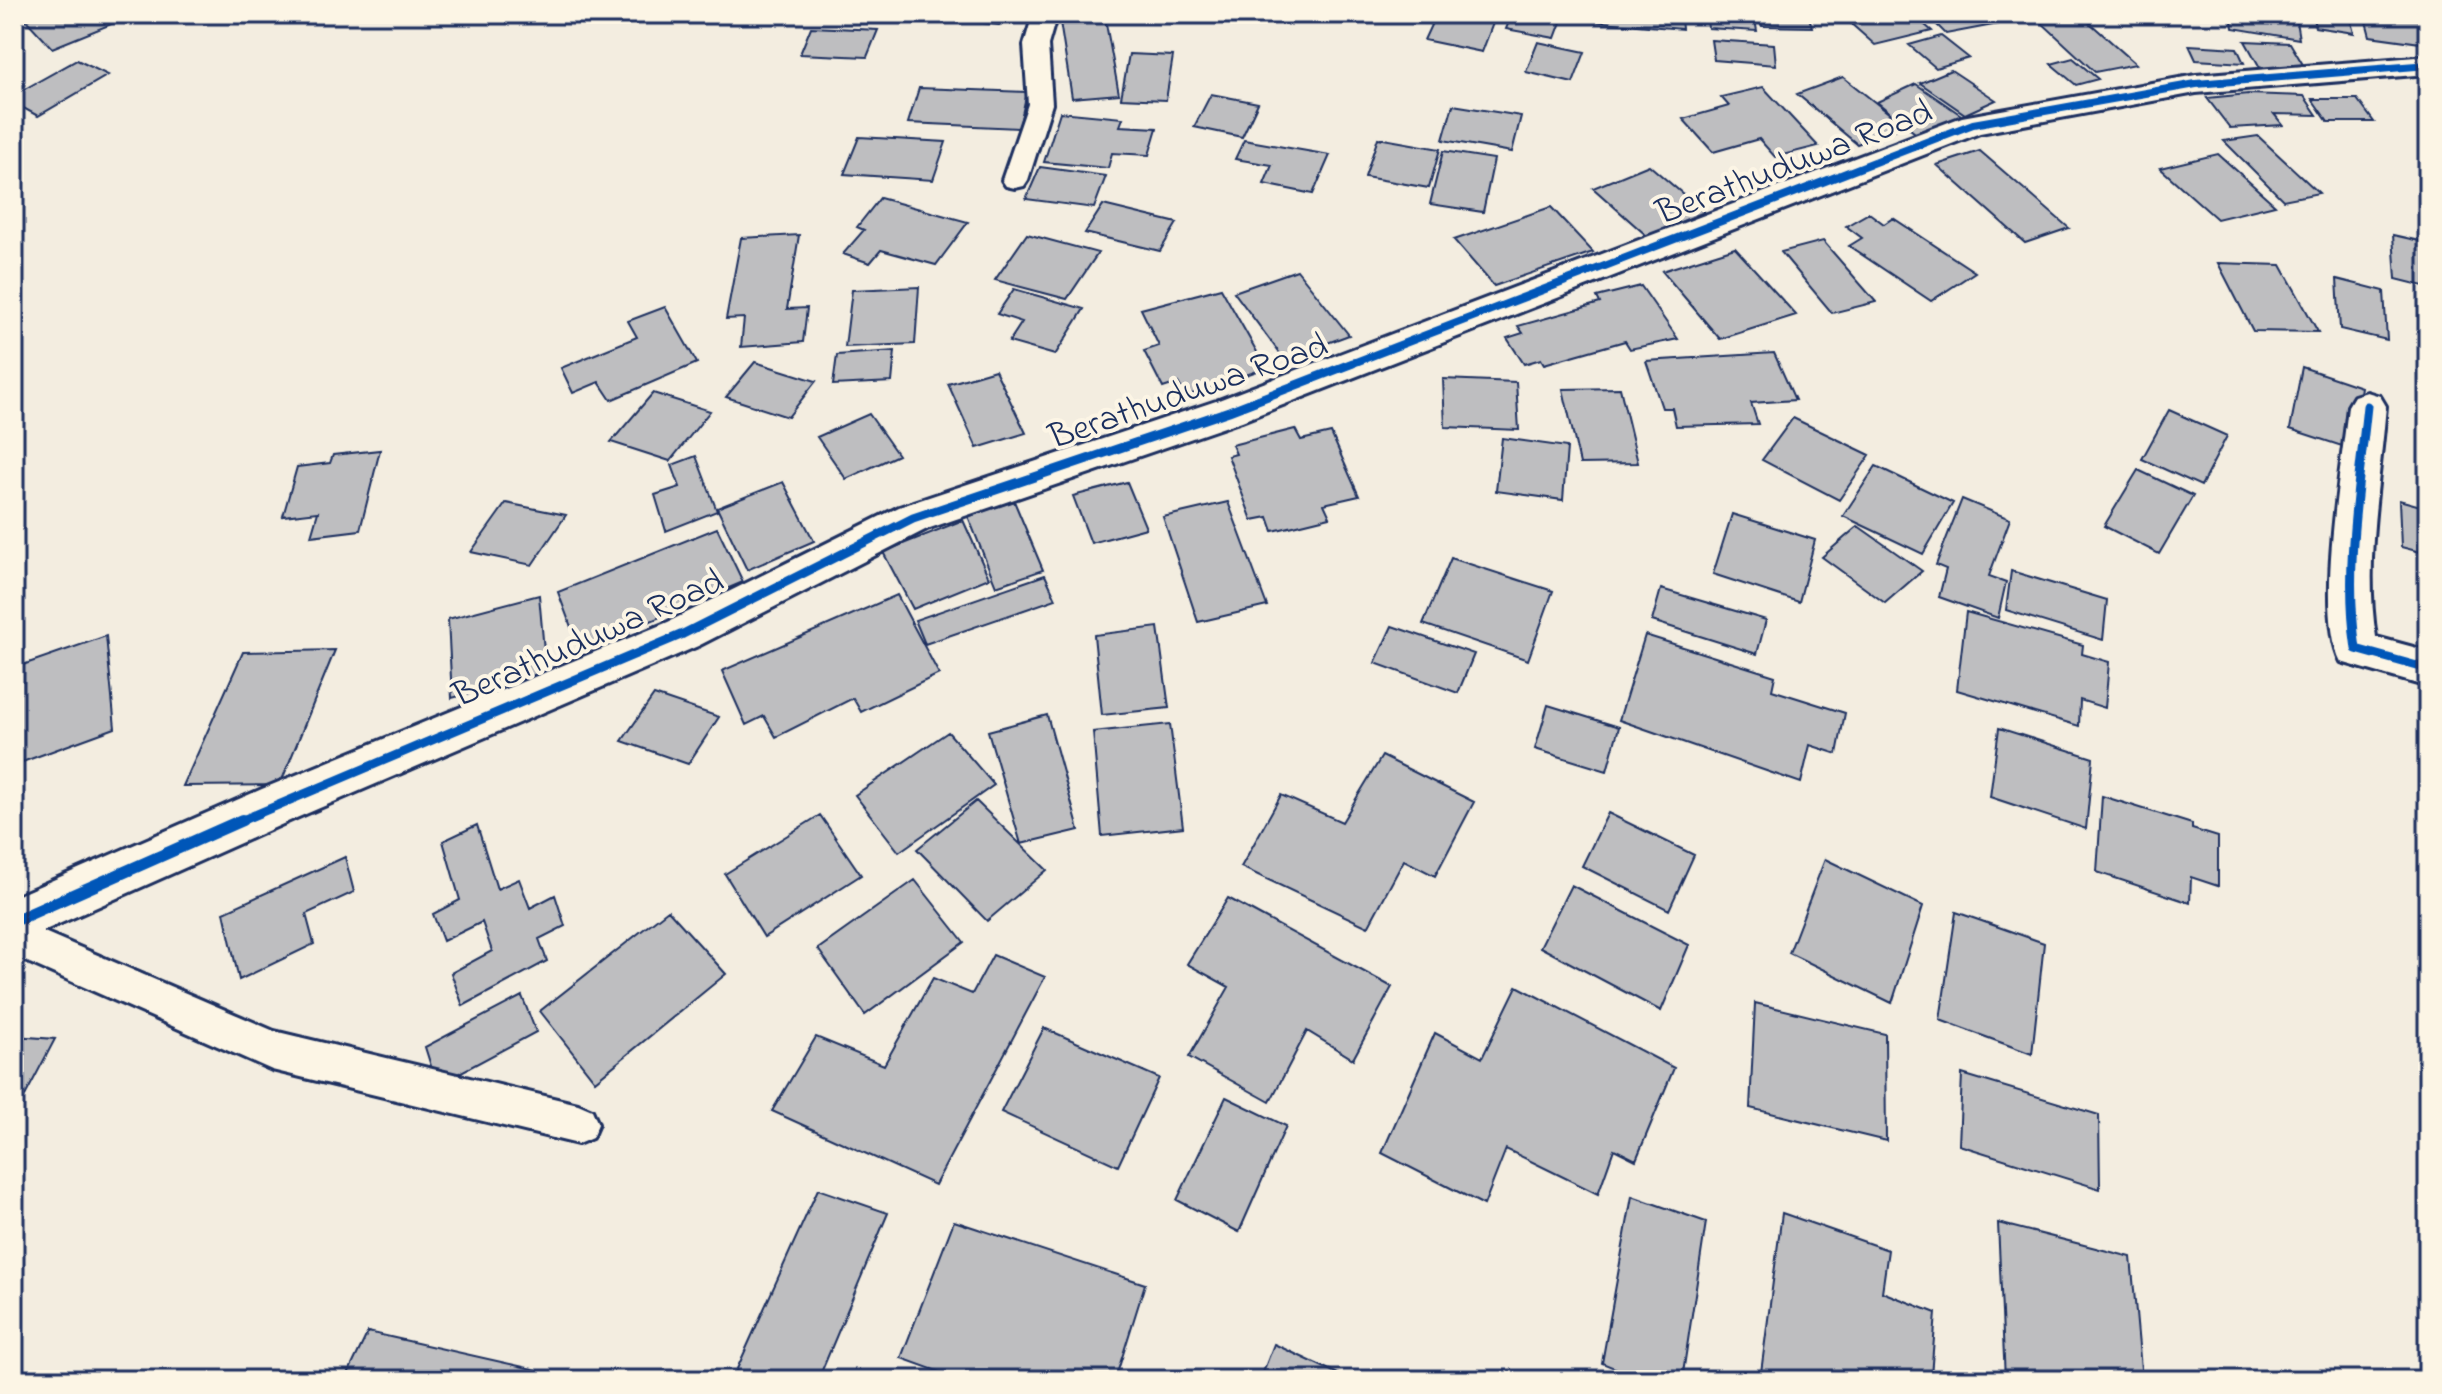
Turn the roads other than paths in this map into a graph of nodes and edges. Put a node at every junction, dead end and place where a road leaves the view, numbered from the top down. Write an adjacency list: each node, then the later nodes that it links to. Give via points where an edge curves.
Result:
1 (1045, 14): 3 (lane, via 1036,45 1040,104)
2 (2428, 65): 6 (street, Berathuduwa Road, via 2196,84 1973,124 1244,406 913,518 683,634)
3 (1015, 180)
4 (2367, 406): 5 (street, via 2352,565 2356,649)
5 (2428, 669)
6 (14, 921)
7 (14, 937): 8 (lane, via 272,1050)
8 (578, 1124)

